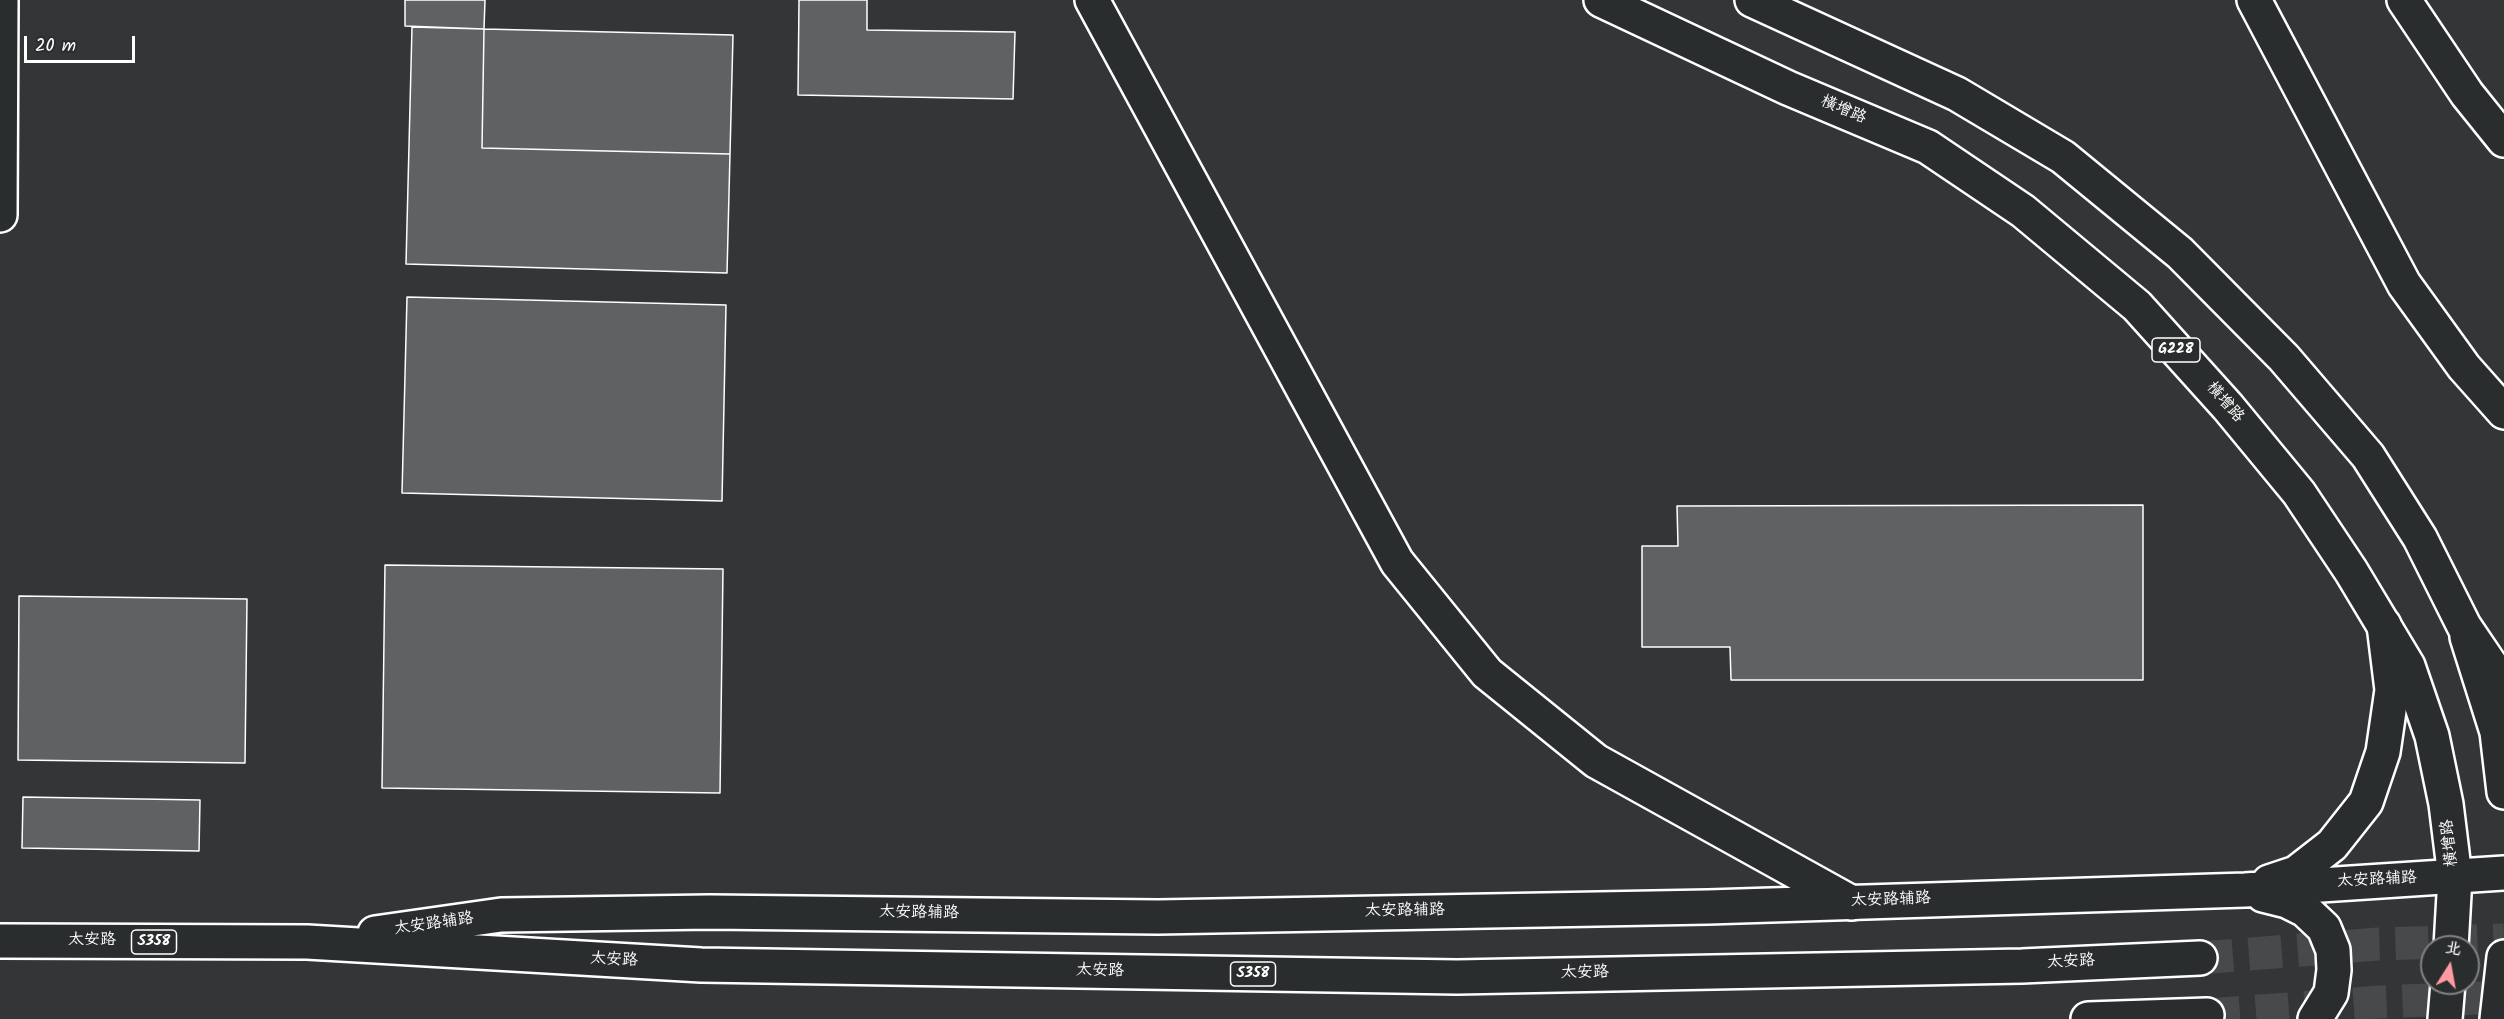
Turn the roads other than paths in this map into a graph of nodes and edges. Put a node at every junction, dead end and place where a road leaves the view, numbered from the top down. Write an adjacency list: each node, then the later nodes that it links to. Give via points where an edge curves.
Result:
1 (1, 0): 8 (main road)
2 (1092, 0): 17 (main road, via 1397,562 1487,673 1596,761)
3 (1601, 0): 10 (main road, 横增路 / G228, via 1788,88 1928,147 2023,211 2137,306 2228,407 2299,493)
4 (1752, 0): 11 (main road, via 1986,111 2063,157 2180,252 2284,358 2367,456 2420,538)
5 (2254, 0): 9 (main road, via 2404,284 2464,368)
6 (2404, 0): 7 (main road, via 2467,94)
7 (2504, 140)
8 (0, 215)
9 (2504, 412)
10 (2384, 625): 15 (main road, 横增路 / G228, via 2408,666 2432,736); 16 (main road, via 2392,690 2383,752 2366,802 2332,845 2296,873)
11 (2464, 626): 12 (main road); 13 (main road, via 2497,732)
12 (2504, 685)
13 (2504, 792)
14 (2504, 873): 15 (main road, 太安路辅路)
15 (2455, 877): 16 (main road, 太安路辅路); 18 (main road, 横增路 / G228)
16 (2245, 890): 17 (main road, 太安路辅路); 26 (main road, via 2287,901 2305,910 2324,928 2333,950 2334,970 2331,993)
17 (1852, 903): 20 (main road, 太安路辅路, via 1158,916 710,912 501,915)
18 (2452, 935)
19 (0, 941): 20 (main road, 太安路 / S358)
20 (308, 942): 22 (main road, 太安路 / S358, via 701,965 1456,977 2022,966)
21 (2504, 957): 28 (main road)
22 (2199, 958)
23 (2447, 995): 27 (main road)
24 (2207, 1015): 25 (main road)
25 (2088, 1019)
26 (2315, 1019)
27 (2445, 1019)
28 (2497, 1019)

